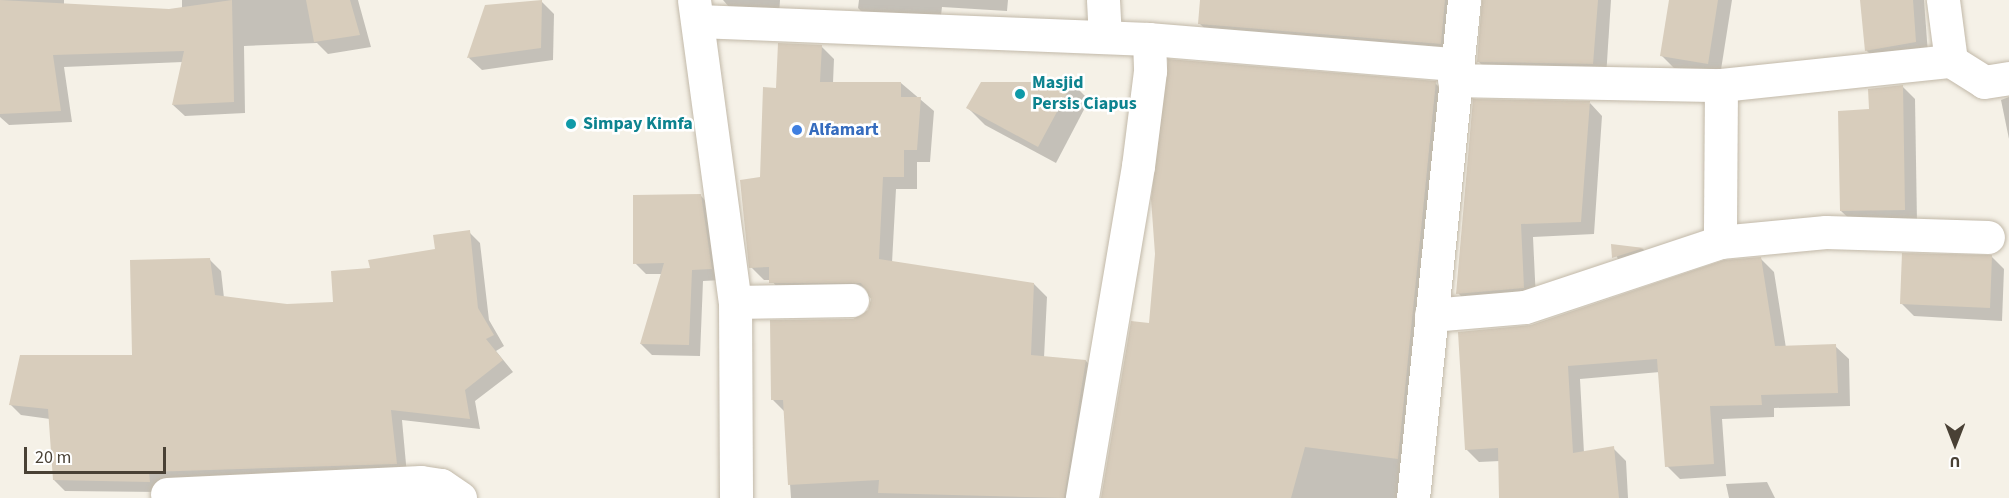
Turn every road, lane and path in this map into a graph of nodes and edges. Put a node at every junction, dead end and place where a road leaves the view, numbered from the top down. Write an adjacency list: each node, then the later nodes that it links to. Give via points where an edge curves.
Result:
1 (1103, 0): 5 (street)
2 (1464, 0): 8 (street)
3 (1943, 0): 7 (street)
4 (696, 10): 5 (street, via 913,33); 14 (street)
5 (1105, 36): 6 (street)
6 (1149, 39): 8 (street); 19 (street, via 1150,71 1138,166)
7 (1951, 61): 9 (street, via 1984,82); 10 (street)
8 (1455, 72): 10 (street); 15 (street)
9 (2009, 78)
10 (1721, 85): 12 (street)
11 (1988, 237): 12 (street, via 1826,232)
12 (1720, 242): 15 (street, via 1525,307)
13 (852, 300): 14 (street)
14 (735, 302): 18 (street)
15 (1431, 315): 20 (street)
16 (167, 494): 17 (street, via 421,482 441,485)
17 (460, 498)
18 (736, 498)
19 (1082, 498)
20 (1413, 498)

